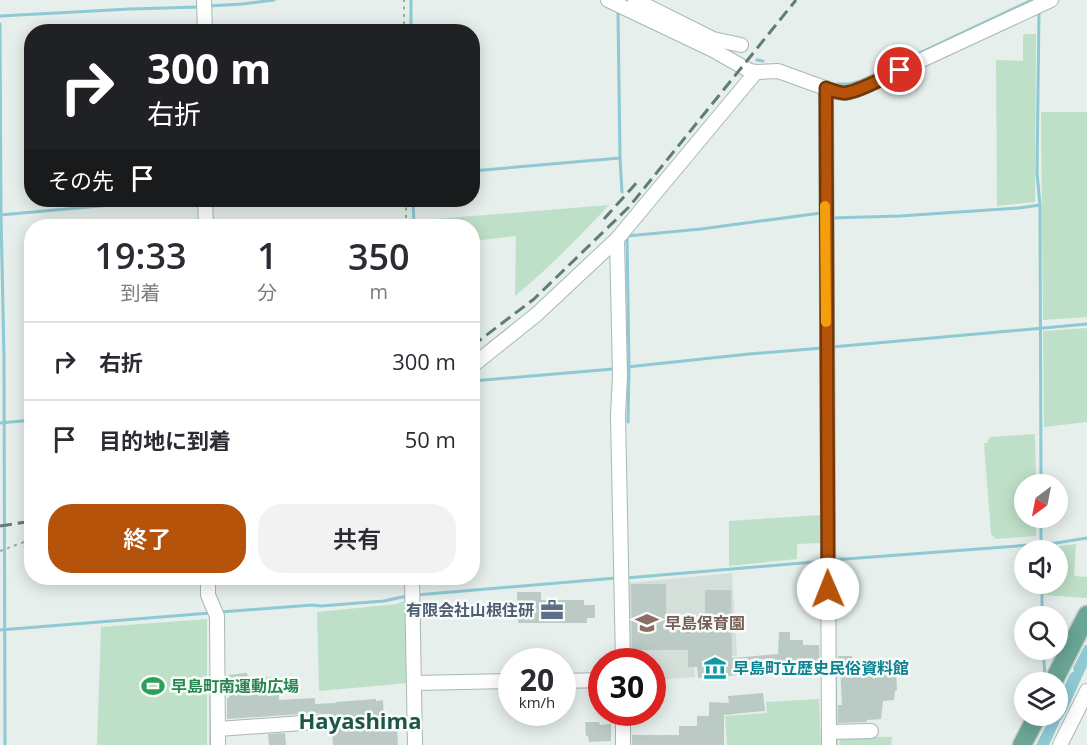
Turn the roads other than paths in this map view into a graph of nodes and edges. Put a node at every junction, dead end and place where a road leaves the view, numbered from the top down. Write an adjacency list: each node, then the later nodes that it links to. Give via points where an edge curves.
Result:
1 (204, 0): 5 (street)
2 (608, 0): 4 (street)
3 (1051, 0): 9 (street, via 857,90 846,93)
4 (637, 6): 6 (street)
5 (204, 24)
6 (711, 43): 7 (street); 8 (street)
7 (741, 45)
8 (756, 72): 9 (street, via 778,71); 10 (street)
9 (826, 88): 25 (street)
10 (617, 239): 11 (street, via 537,314); 15 (street)
11 (480, 360)
12 (208, 585): 23 (street, via 214,608)
13 (412, 585): 18 (street)
14 (1087, 615): 16 (main road)
15 (623, 648)
16 (1058, 672)
17 (498, 681): 18 (street)
18 (414, 682): 27 (street)
19 (1087, 691): 30 (street)
20 (316, 722): 23 (street)
21 (623, 726): 28 (street)
22 (1032, 726): 29 (main road)
23 (218, 729): 26 (street)
24 (871, 731): 25 (street)
25 (832, 735)
26 (218, 745)
27 (415, 745)
28 (623, 745)
29 (1022, 745)
30 (1060, 745)

